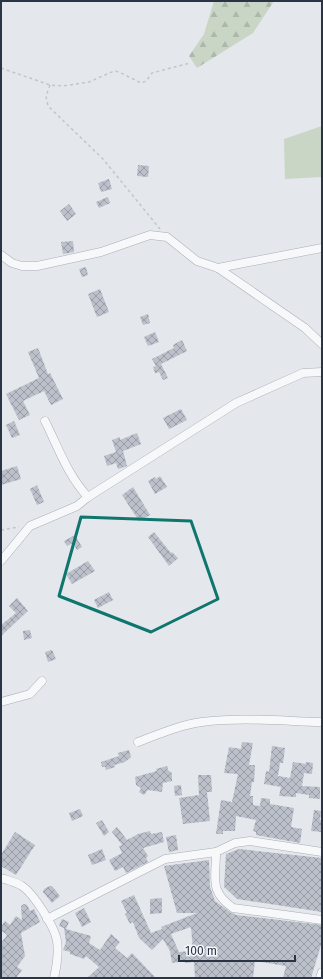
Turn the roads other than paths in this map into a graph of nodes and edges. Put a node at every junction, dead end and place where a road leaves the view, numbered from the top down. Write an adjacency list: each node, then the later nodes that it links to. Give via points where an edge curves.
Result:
1 (322, 248): 3 (street)
2 (1, 255): 3 (street, via 17,265 36,266 101,252 150,234 167,237 197,261)
3 (218, 268): 4 (street, via 305,328)
4 (322, 344)
5 (322, 372): 7 (street, via 303,373 236,403)
6 (45, 421): 7 (street, via 72,476)
7 (88, 497): 8 (street, via 77,506 30,526)
8 (1, 561)
9 (42, 681): 10 (street, via 30,694)
10 (1, 702)
11 (322, 722): 12 (street, via 203,722 165,731)
12 (138, 742)
13 (216, 852): 14 (street, via 236,843 250,841); 16 (street, via 165,859); 17 (street, via 215,889 222,900 233,908)
14 (322, 852)
15 (1, 878): 16 (street, via 22,886)
16 (47, 919): 19 (street, via 57,939 58,959)
17 (322, 920)
18 (322, 972): 20 (street)
19 (54, 978)
20 (320, 978)

